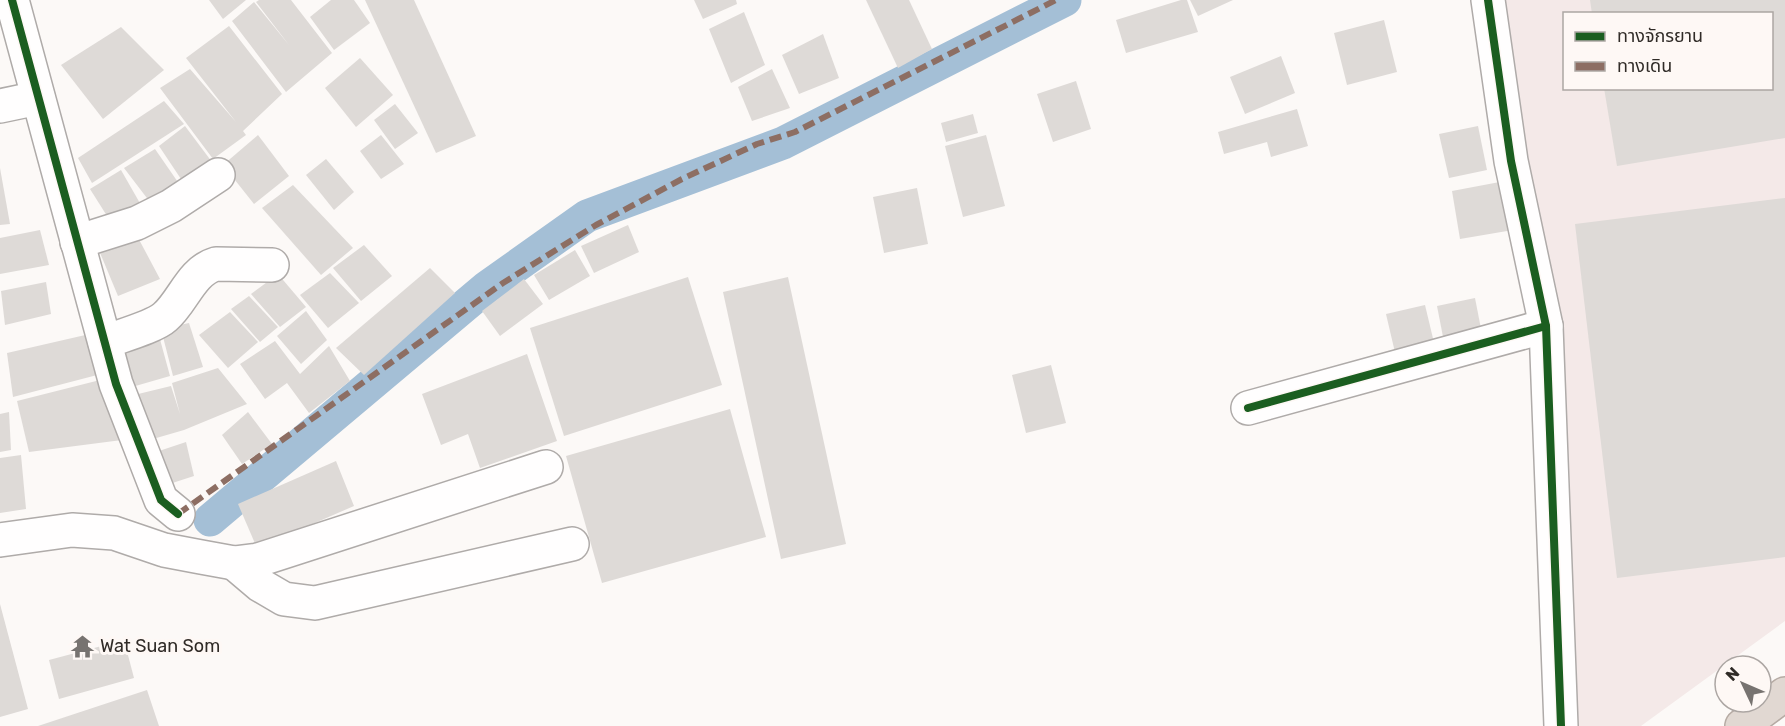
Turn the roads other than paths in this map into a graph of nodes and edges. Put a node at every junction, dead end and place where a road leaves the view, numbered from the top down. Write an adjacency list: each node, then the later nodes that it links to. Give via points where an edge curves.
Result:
1 (12, 0): 3 (street)
2 (1488, 0): 8 (street, via 1511,161)
3 (38, 98): 4 (street); 6 (street)
4 (0, 106)
5 (218, 175): 6 (street, via 137,223)
6 (77, 242): 9 (street)
7 (272, 265): 9 (street, via 209,266 162,320)
8 (1546, 326): 10 (street); 17 (street)
9 (105, 342): 12 (street, via 116,384 161,500)
10 (1248, 408)
11 (546, 467): 15 (street, via 258,560)
12 (178, 514)
13 (0, 540): 15 (street, via 72,530 114,533 164,549)
14 (572, 544): 15 (street, via 315,603 284,599)
15 (234, 563)
16 (1785, 694): 18 (highway)
17 (1561, 726)
18 (1742, 726)

